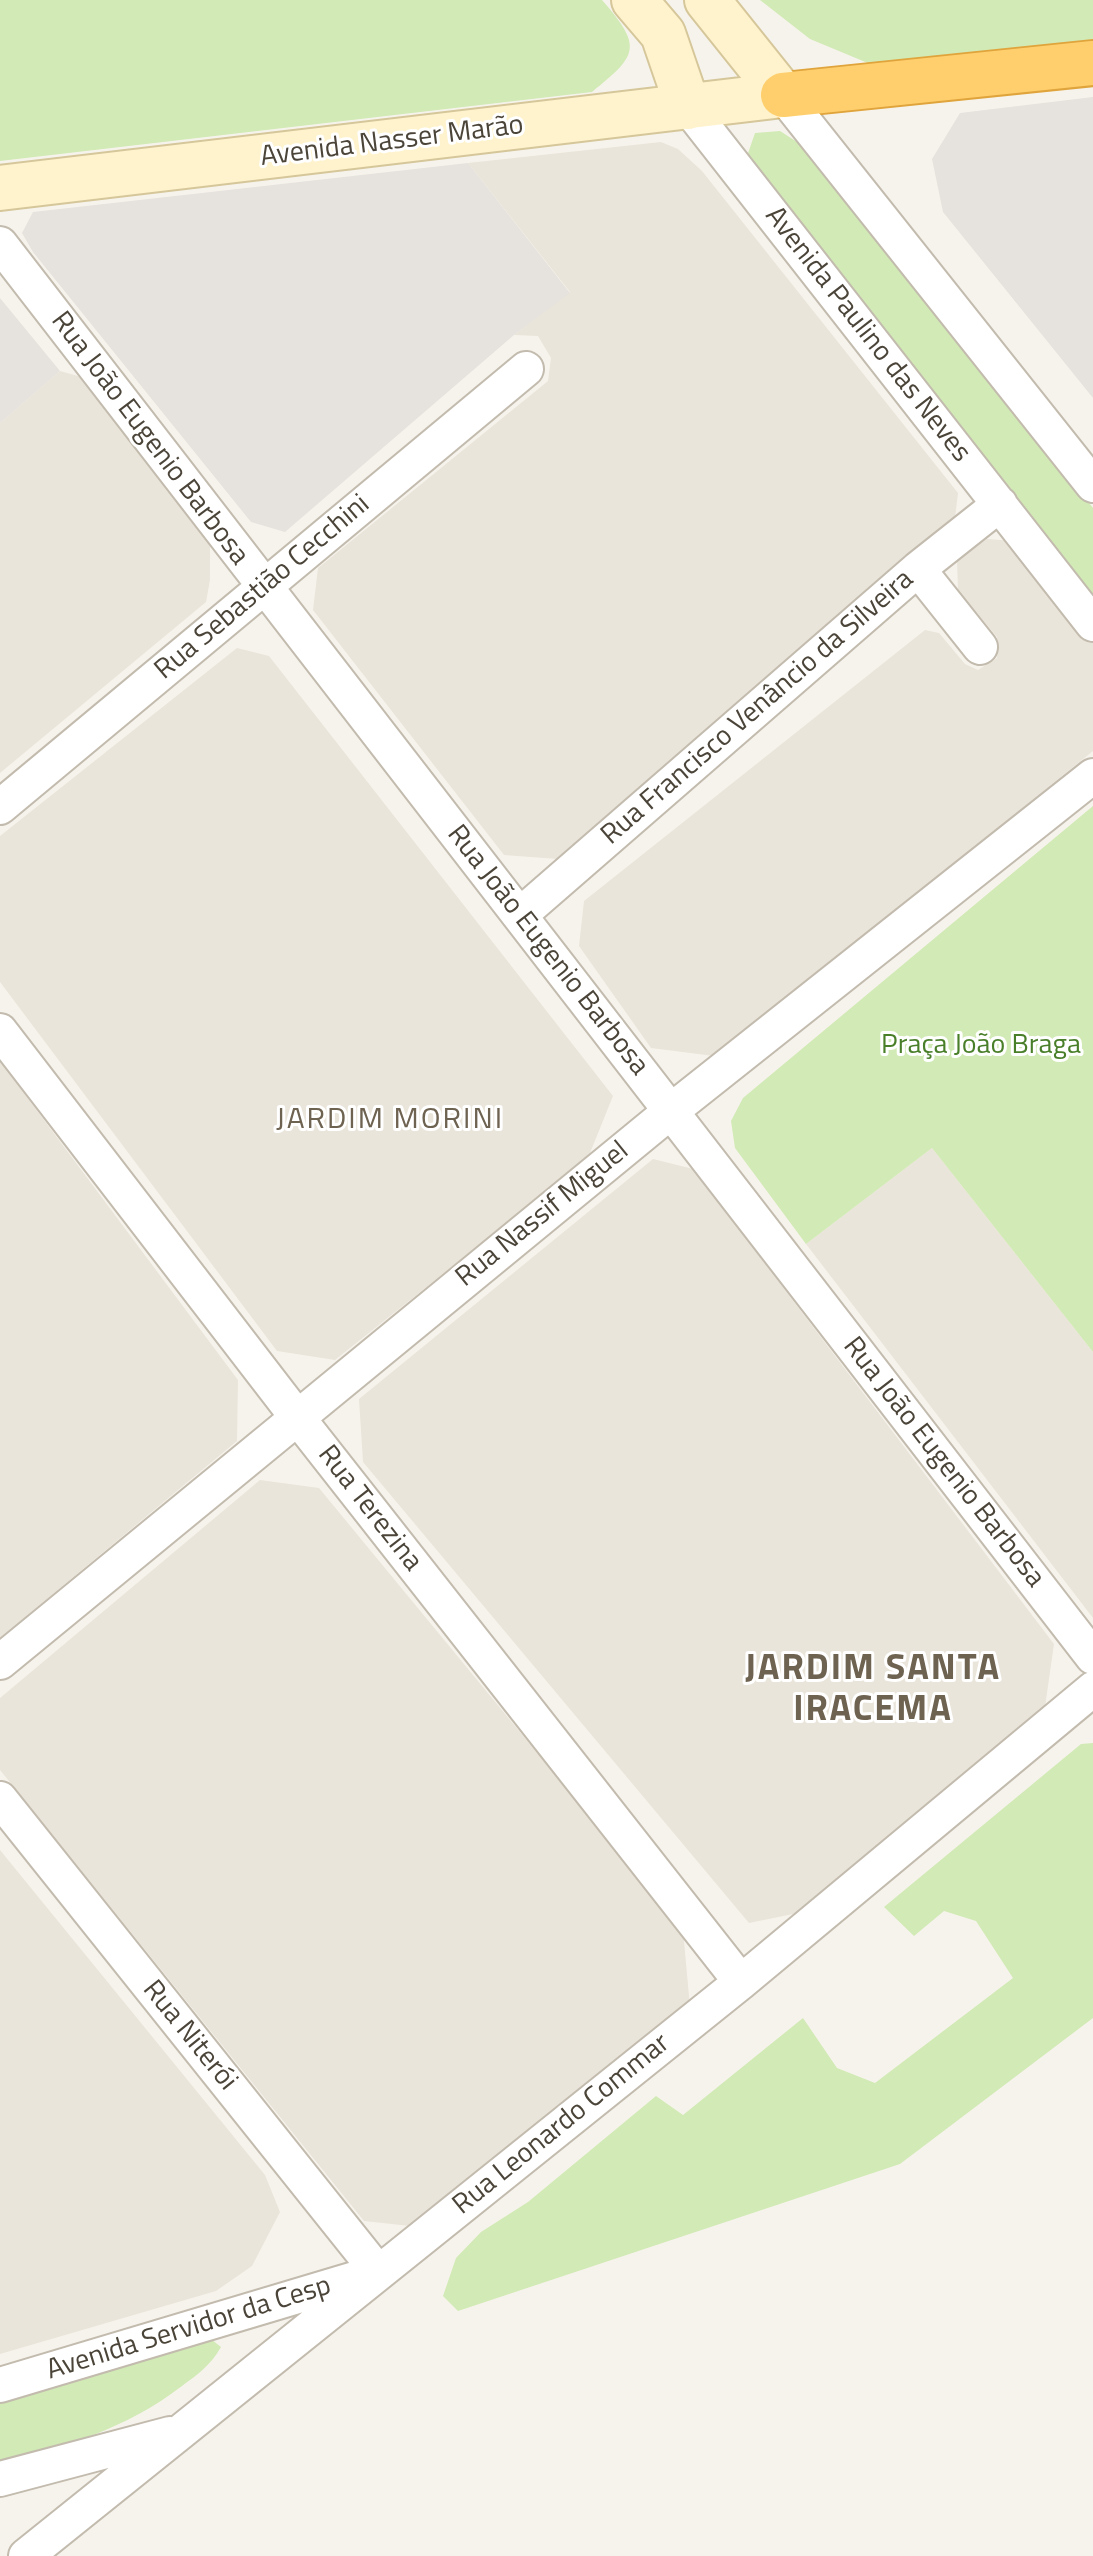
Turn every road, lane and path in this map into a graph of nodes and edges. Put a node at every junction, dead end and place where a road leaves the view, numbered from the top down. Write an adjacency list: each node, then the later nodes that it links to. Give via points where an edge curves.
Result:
1 (634, 0): 5 (main road, Avenida Paulino das Neves, via 663,34)
2 (709, 2): 4 (main road)
3 (1093, 63): 4 (highway)
4 (783, 95): 5 (main road, Avenida Nasser Marão); 9 (street)
5 (688, 107): 6 (main road, Avenida Nasser Marão); 10 (street, Avenida Paulino das Neves)
6 (0, 188)
7 (0, 244): 12 (street, Rua João Eugenio Barbosa)
8 (526, 369): 12 (street, Rua Sebastião Cecchini)
9 (1093, 485)
10 (1000, 504): 11 (street, Rua Francisco Venâncio da Silveira); 13 (street, Avenida Paulino das Neves)
11 (918, 569): 14 (street); 17 (street, Rua Francisco Venâncio da Silveira)
12 (263, 589): 16 (street, Rua Sebastião Cecchini); 17 (street, Rua João Eugenio Barbosa)
13 (1093, 624)
14 (980, 647)
15 (1093, 776): 19 (street, Rua Nassif Miguel)
16 (0, 807)
17 (520, 915): 19 (street, Rua João Eugenio Barbosa)
18 (0, 1031): 20 (street, Rua Terezina)
19 (671, 1111): 20 (street, Rua Nassif Miguel); 21 (street, Rua João Eugenio Barbosa)
20 (297, 1417): 22 (street, Rua Nassif Miguel); 25 (street, Rua Terezina)
21 (1093, 1657)
22 (0, 1662)
23 (1093, 1689): 25 (street, Rua Leonardo Commar)
24 (0, 1799): 26 (street, Rua Niterói)
25 (741, 1982): 26 (street, Rua Leonardo Commar)
26 (378, 2272): 27 (street, Avenida Servidor da Cesp); 28 (street, Rua Leonardo Commar)
27 (0, 2385)
28 (180, 2431): 29 (street); 30 (street, Rua Leonardo Commar)
29 (0, 2479)
30 (26, 2556)

